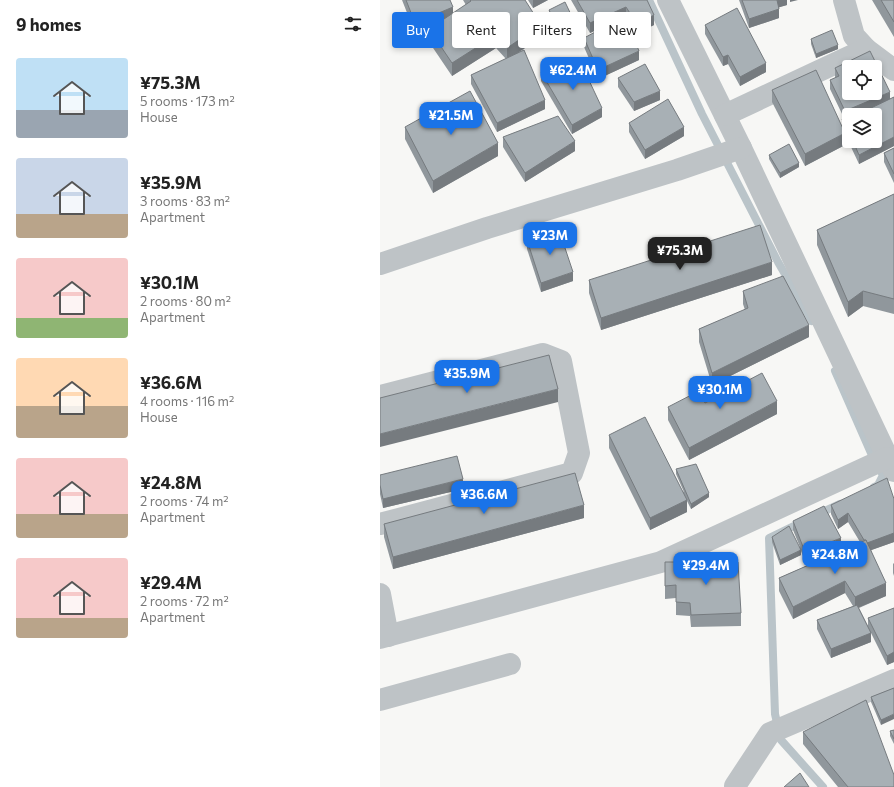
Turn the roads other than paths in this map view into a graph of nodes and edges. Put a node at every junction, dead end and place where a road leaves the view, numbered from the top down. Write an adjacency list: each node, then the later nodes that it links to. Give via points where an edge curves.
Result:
1 (668, 0): 5 (street)
2 (844, 0): 3 (street, via 854,36)
3 (866, 50): 4 (street); 5 (street)
4 (894, 70)
5 (725, 115): 6 (street)
6 (741, 148): 7 (street); 9 (street)
7 (380, 264)
8 (380, 396): 10 (street, via 543,354 561,361 579,453 572,472)
9 (891, 465): 12 (street, via 661,562)
10 (380, 524)
11 (380, 594): 12 (street)
12 (384, 637)
13 (510, 664): 15 (street)
14 (894, 680): 16 (street, via 770,733)
15 (380, 700)
16 (736, 787)

